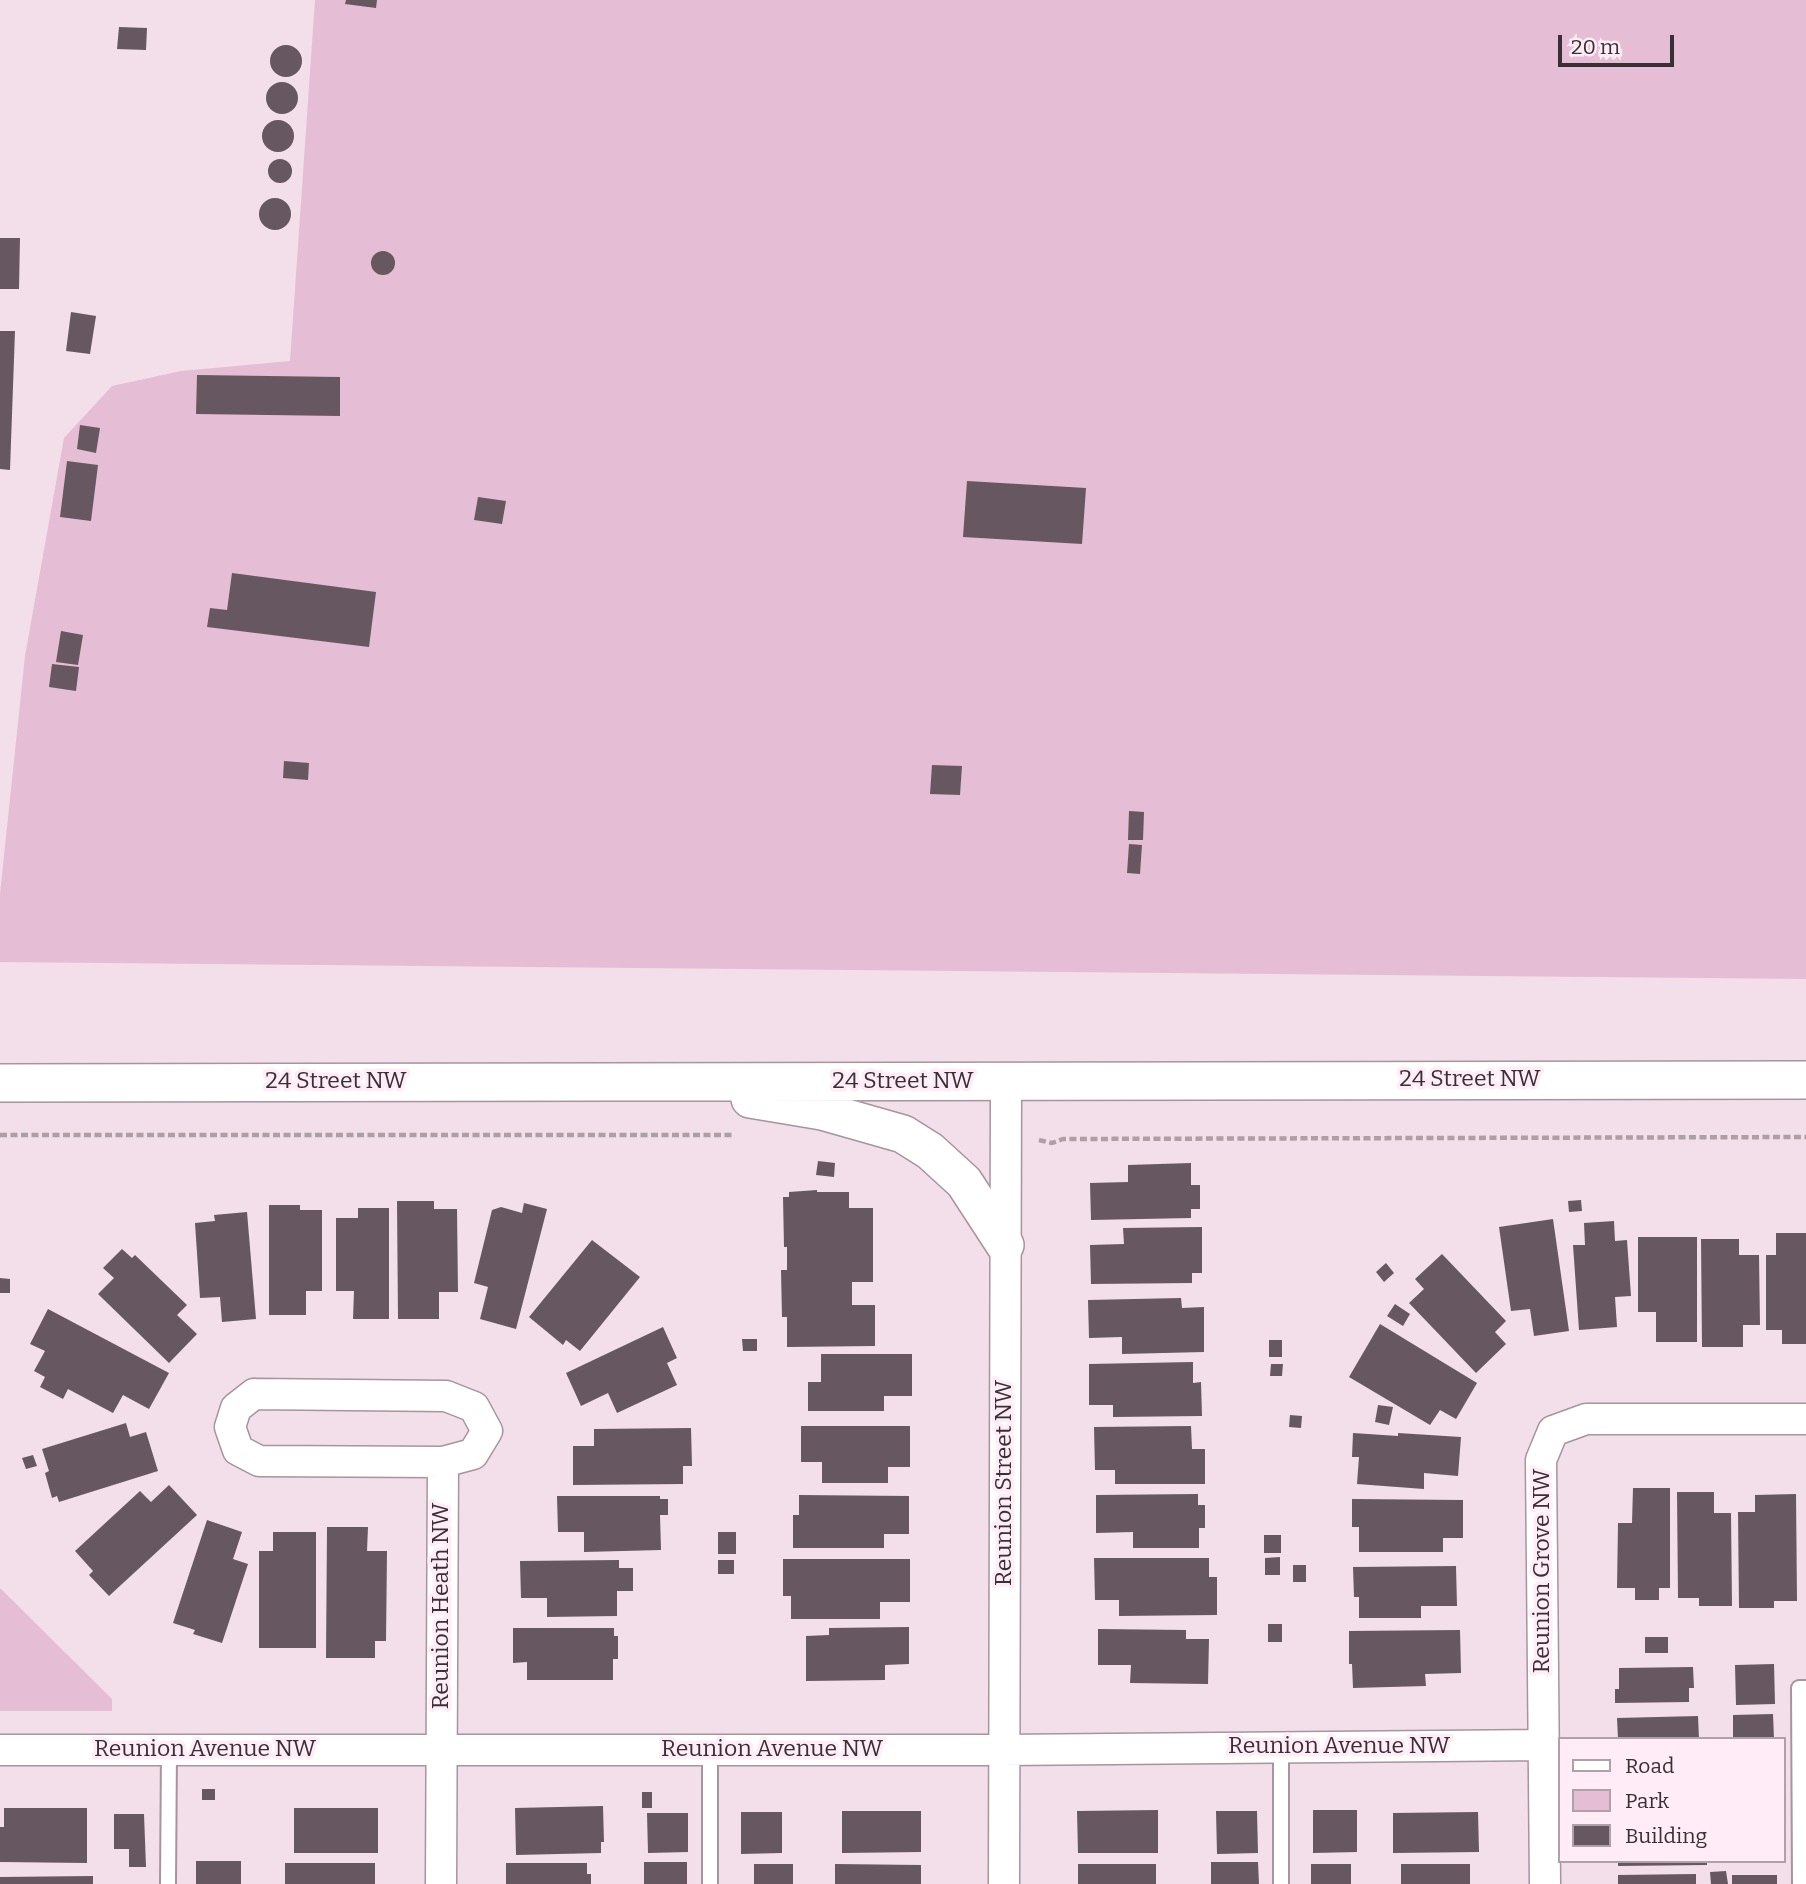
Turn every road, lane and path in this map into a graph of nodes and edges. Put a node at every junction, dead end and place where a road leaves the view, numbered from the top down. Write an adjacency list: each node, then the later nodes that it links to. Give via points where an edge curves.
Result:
1 (1806, 1080): 3 (street, 24 Street NW)
2 (638, 1081): 3 (street, 24 Street NW); 4 (street, 24 Street NW); 9 (street, via 822,1111 903,1134 964,1182)
3 (1006, 1082): 9 (street, Reunion Street NW)
4 (0, 1083)
5 (0, 1135): 6 (path)
6 (748, 1135)
7 (1806, 1137): 8 (path, via 1063,1139)
8 (1052, 1143)
9 (1005, 1245): 19 (street, Reunion Street NW)
10 (1806, 1419): 13 (street, Reunion Grove NW, via 1586,1419 1553,1431 1541,1460)
11 (443, 1462): 11 (street, via 473,1454 486,1431 474,1408 446,1396 254,1394 236,1408 230,1427 238,1450 259,1461); 17 (street, Reunion Heath NW)
12 (1806, 1688): 26 (lane, via 1799,1688)
13 (1545, 1745): 14 (street, Reunion Avenue NW); 25 (street, Reunion Grove NW)
14 (1281, 1748): 19 (street, Reunion Avenue NW); 24 (lane)
15 (0, 1750): 16 (street, Reunion Avenue NW)
16 (169, 1750): 17 (street, Reunion Avenue NW); 20 (lane)
17 (442, 1750): 18 (street, Reunion Avenue NW); 21 (street, Reunion Heath NW)
18 (710, 1750): 19 (street, Reunion Avenue NW); 22 (lane)
19 (1004, 1750): 23 (street, Reunion Street NW)
20 (169, 1884)
21 (442, 1884)
22 (710, 1884)
23 (1004, 1884)
24 (1281, 1884)
25 (1545, 1884)
26 (1800, 1884)

